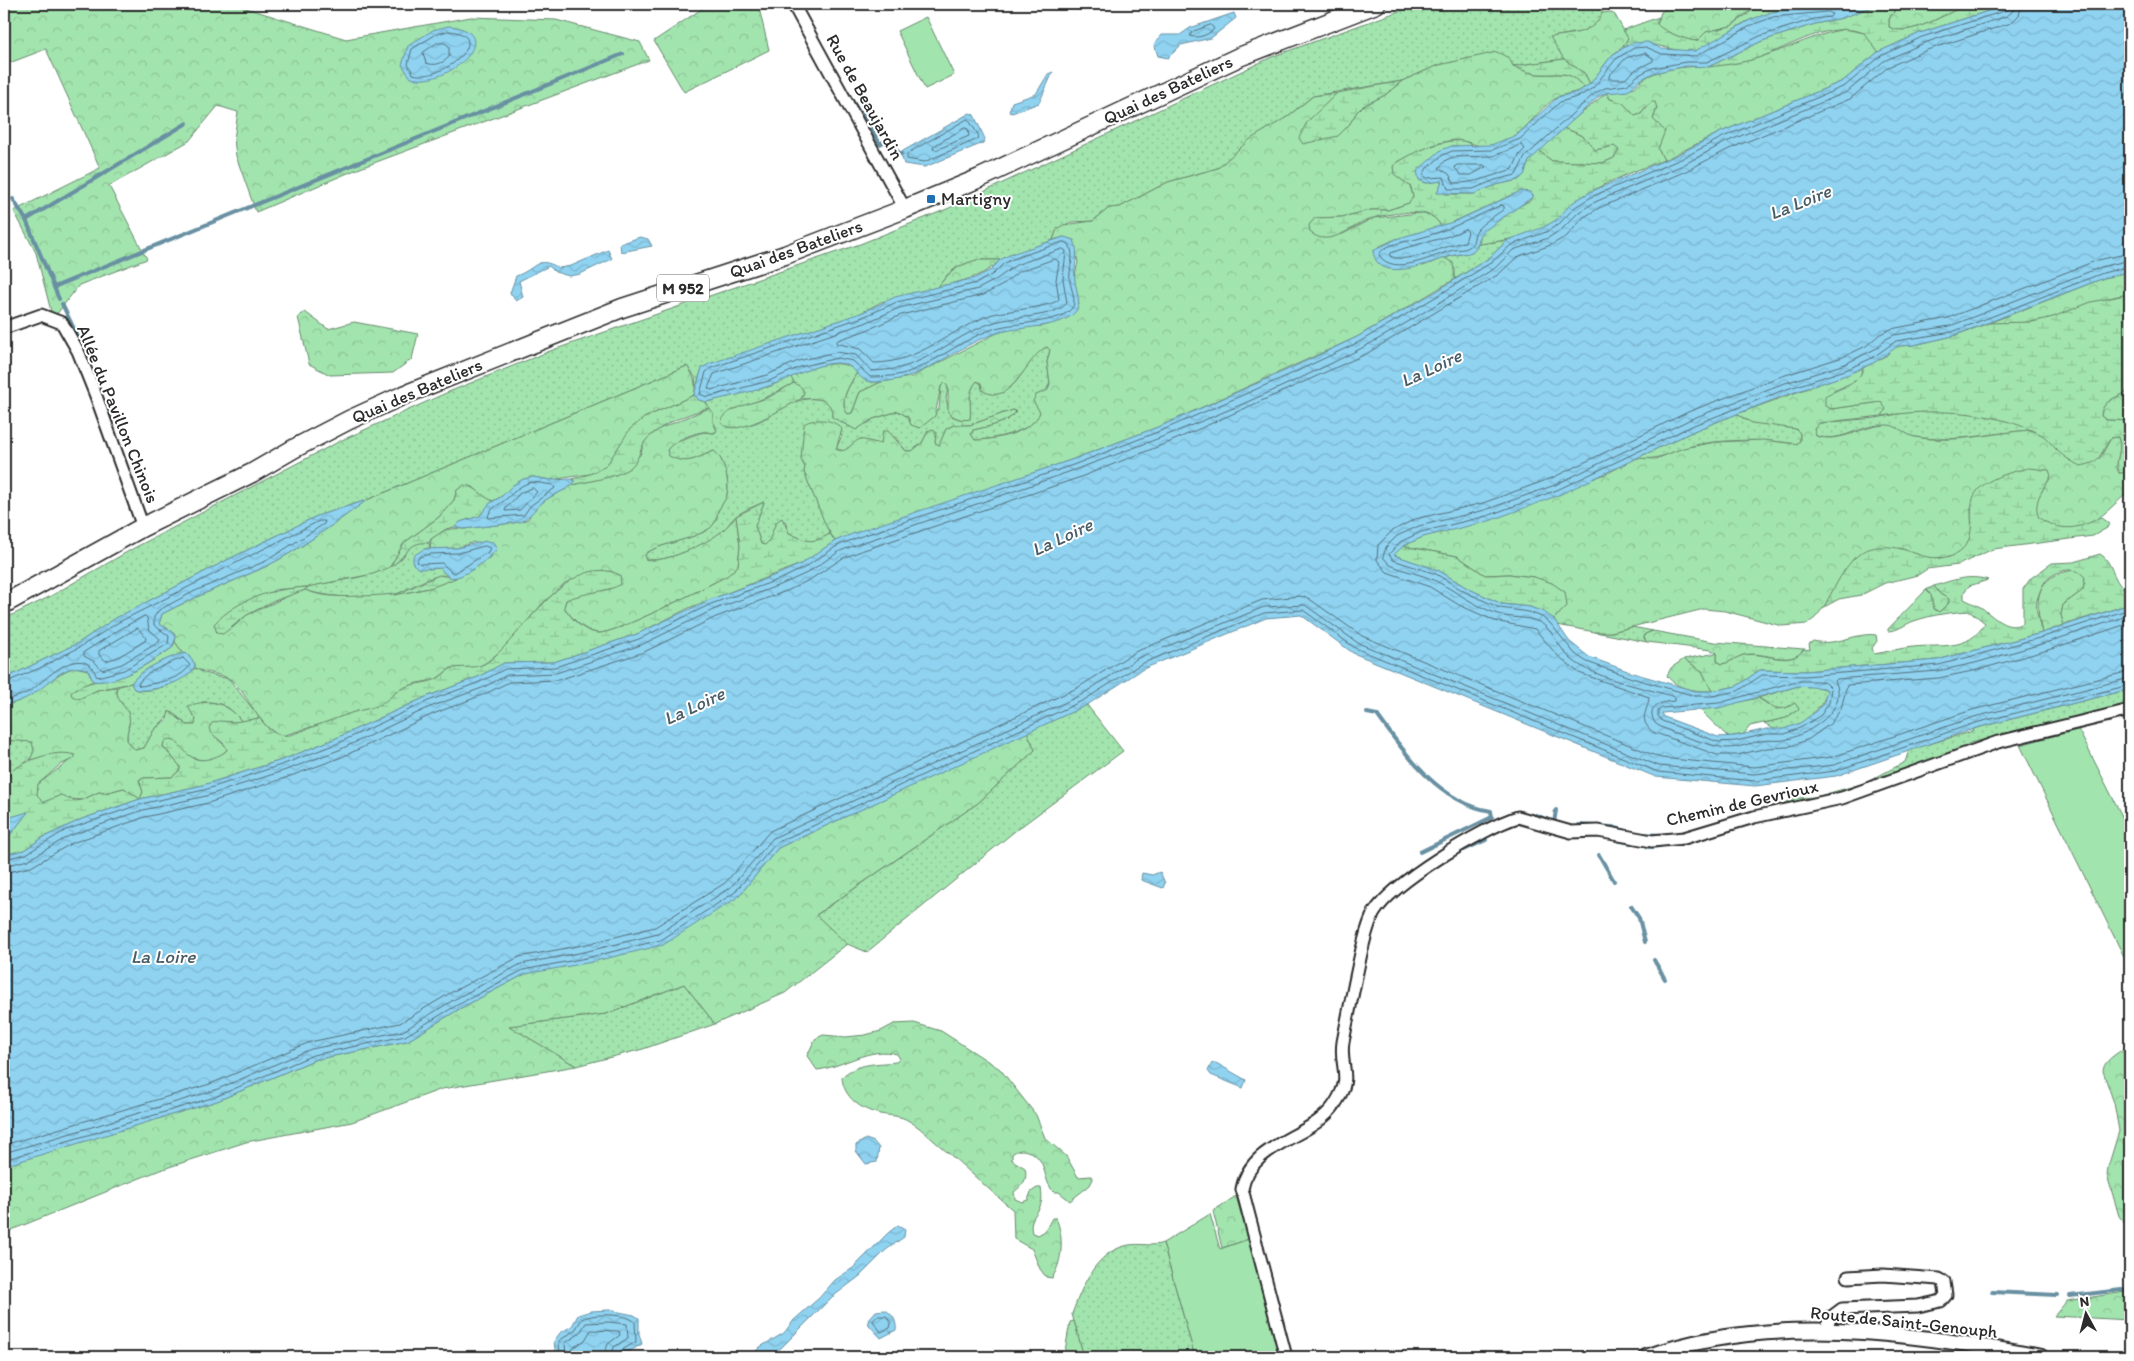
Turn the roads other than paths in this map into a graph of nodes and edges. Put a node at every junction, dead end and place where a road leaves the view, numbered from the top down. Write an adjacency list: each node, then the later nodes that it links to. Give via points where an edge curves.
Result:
1 (792, 4): 3 (street, Rue de Beaujardin)
2 (1376, 4): 3 (main road, Quai des Bateliers / M 952, via 1239,57 980,178)
3 (905, 209): 5 (main road, Quai des Bateliers / M 952, via 785,255 622,308 422,388 349,420)
4 (4, 328): 5 (street, Allée du Pavillon Chinois, via 41,316 62,323 78,352)
5 (143, 527): 6 (main road, Quai des Bateliers / M 952)
6 (4, 604)
7 (2130, 710): 10 (street, Chemin de Gevrioux, via 1998,742 1842,798 1754,817 1684,838 1652,841 1598,831 1571,832 1518,817 1421,870 1387,896 1373,914 1351,993 1343,1044 1346,1078 1338,1099 1320,1118 1267,1152 1244,1178 1242,1189)
8 (1848, 1277): 9 (street, via 1884,1275 1939,1279 1944,1282 1946,1295 1941,1301 1918,1306 1842,1309 1830,1318)
9 (1825, 1331): 11 (street, Route de Saint-Genouph, via 1749,1332 1721,1336); 12 (street, Route de Saint-Genouph, via 1920,1339)
10 (1286, 1357)
11 (1646, 1357)
12 (2041, 1357)

